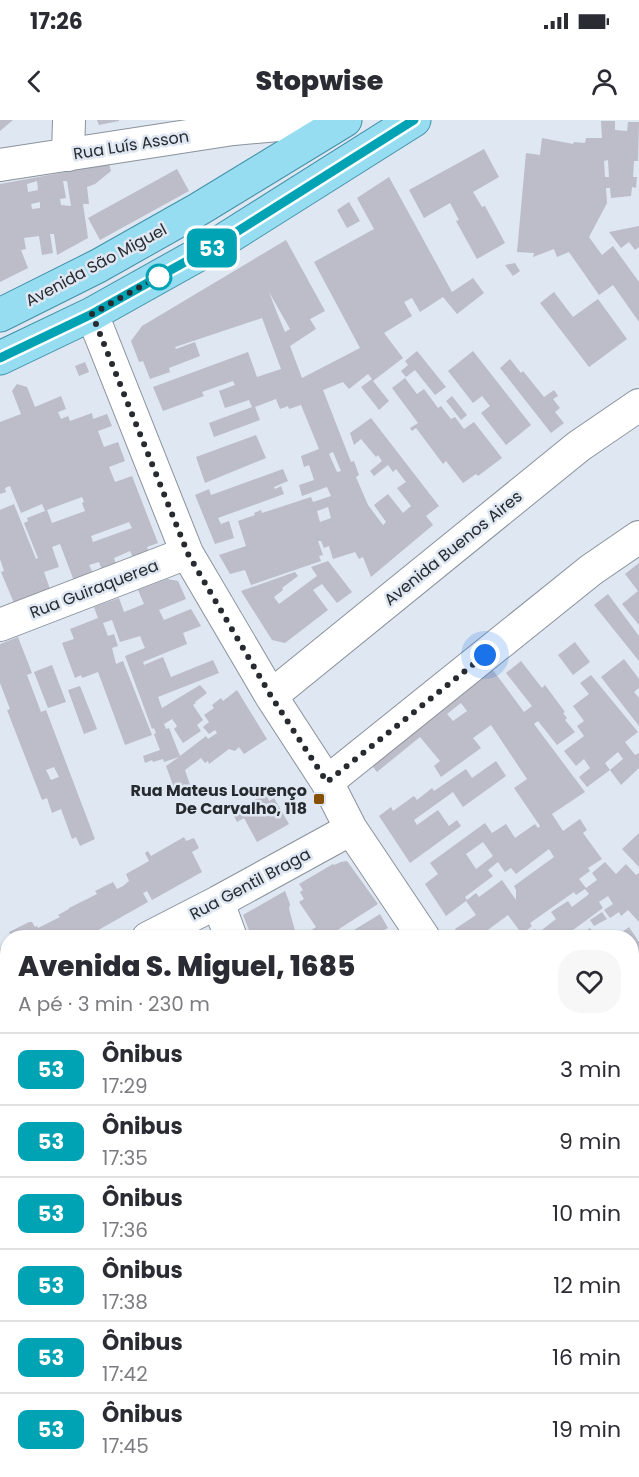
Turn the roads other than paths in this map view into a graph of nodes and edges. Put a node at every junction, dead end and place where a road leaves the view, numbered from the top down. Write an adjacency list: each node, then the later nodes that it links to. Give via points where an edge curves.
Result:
1 (69, 120): 5 (street)
2 (335, 120): 5 (street, Rua Luís Asson, via 233,129)
3 (345, 120): 8 (main road, Avenida São Miguel, via 98,266)
4 (414, 120): 7 (main road, via 219,243)
5 (69, 155): 6 (street, Rua Luís Asson)
6 (0, 165)
7 (92, 314): 9 (main road); 12 (street)
8 (0, 315)
9 (0, 358)
10 (639, 405): 14 (street, Avenida Buenos Aires, via 579,446)
11 (639, 537): 15 (street)
12 (188, 554): 13 (street, Rua Guiraquerea); 14 (street)
13 (0, 624)
14 (271, 696): 15 (street)
15 (319, 770): 16 (street)
16 (351, 829): 17 (street, Rua Gentil Braga); 20 (street)
17 (218, 902): 18 (street, Rua Gentil Braga); 19 (street)
18 (164, 930)
19 (228, 930)
20 (419, 930)

